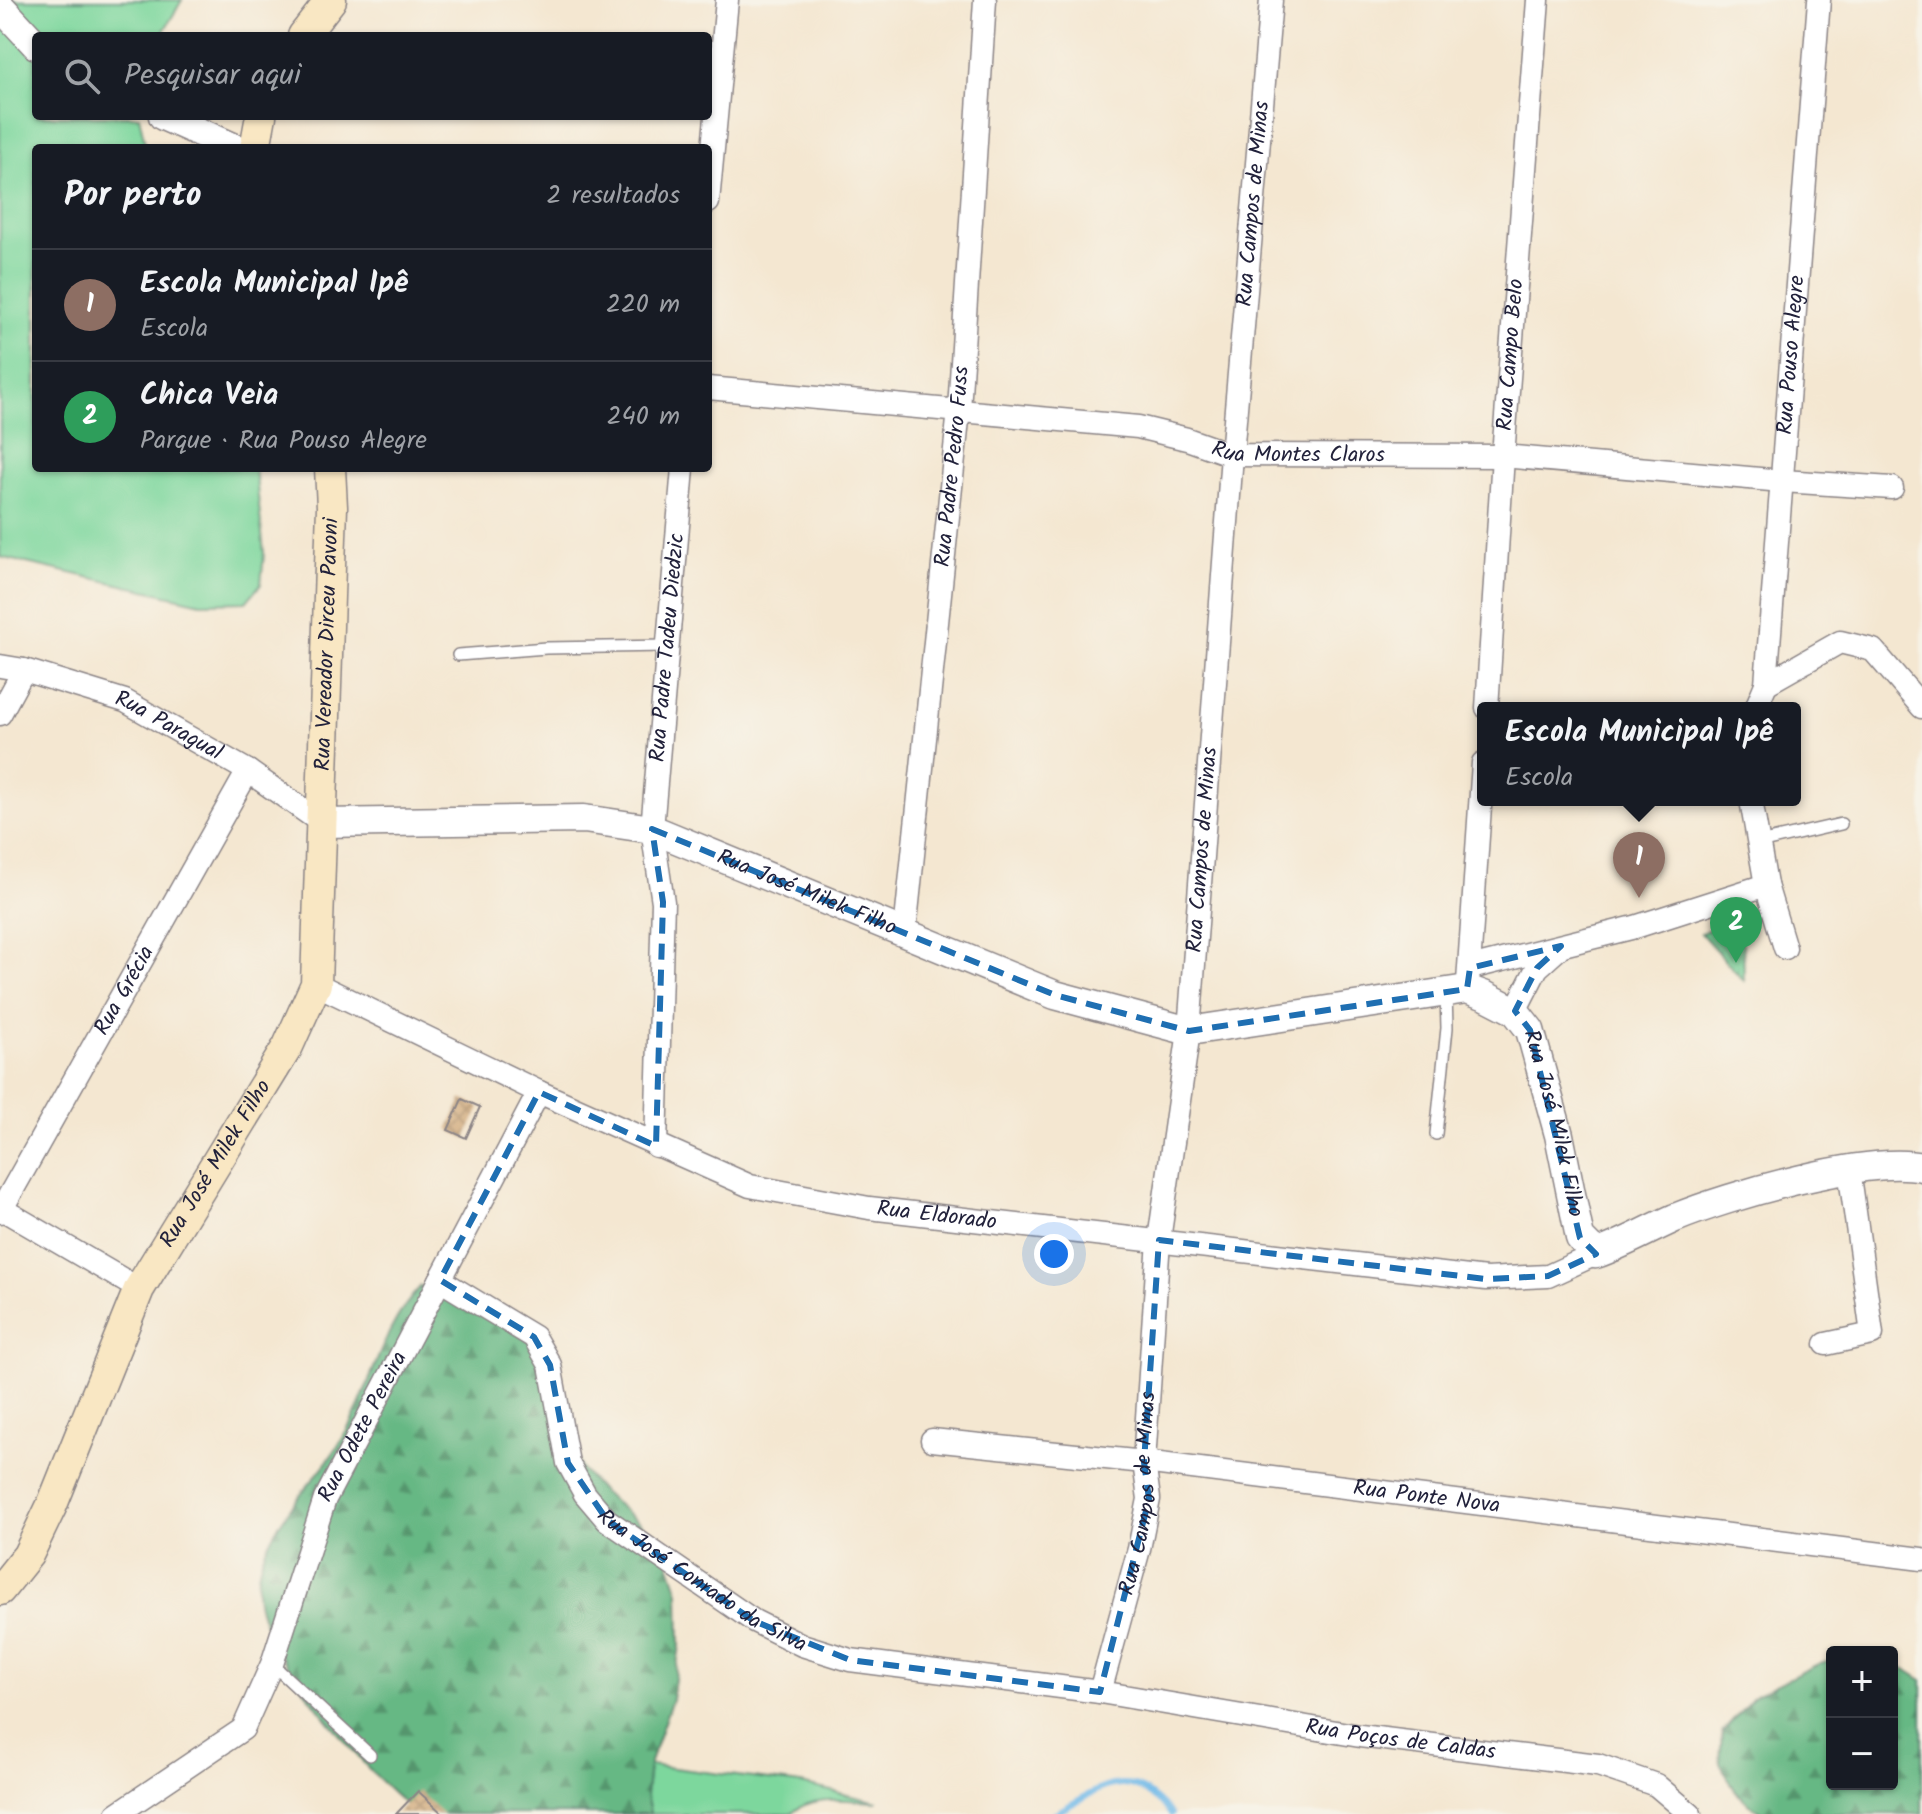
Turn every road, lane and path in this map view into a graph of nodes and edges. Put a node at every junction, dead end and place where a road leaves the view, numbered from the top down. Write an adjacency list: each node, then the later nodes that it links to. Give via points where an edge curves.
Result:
1 (331, 0): 8 (main road)
2 (727, 0): 14 (street)
3 (985, 0): 16 (street, Rua Padre Pedro Fuss)
4 (1271, 0): 17 (street, Rua Campos de Minas)
5 (1538, 0): 18 (street, Rua Campo Belo)
6 (1819, 0): 21 (street, Rua Pouso Alegre)
7 (0, 6): 9 (street)
8 (306, 32)
9 (32, 41)
10 (172, 120): 12 (street)
11 (260, 120): 13 (main road)
12 (226, 144)
13 (256, 144)
14 (712, 159)
15 (712, 388): 16 (street, Rua Montes Claros)
16 (959, 410): 17 (street, Rua Montes Claros, via 1138,427); 40 (street, Rua Padre Pedro Fuss)
17 (1232, 455): 18 (street, Rua Montes Claros); 46 (street, Rua Campos de Minas)
18 (1503, 456): 21 (street, Rua Montes Claros); 28 (street, Rua Campo Belo)
19 (330, 472): 35 (main road, Rua Vereador Dirceu Pavoni)
20 (683, 472): 23 (street, Rua Padre Tadeu Diedzic)
21 (1782, 481): 22 (street, Rua Montes Claros); 27 (street, Rua Pouso Alegre)
22 (1892, 488)
23 (667, 646): 24 (lane); 37 (street, Rua Padre Tadeu Diedzic)
24 (458, 655)
25 (0, 666): 26 (street, Rua Paragual)
26 (24, 670): 31 (street); 32 (street, Rua Paragual, via 125,701)
27 (1766, 684): 29 (street, Rua Pouso Alegre); 30 (street, via 1840,642 1873,650)
28 (1487, 702)
29 (1758, 702)
30 (1922, 707)
31 (0, 714)
32 (248, 771): 35 (street, Rua Paragual); 52 (street, Rua Grécia)
33 (1479, 806): 43 (street)
34 (1752, 806): 38 (street)
35 (322, 823): 37 (street, Rua José Milek Filho, via 584,819); 44 (main road, Rua José Milek Filho)
36 (1841, 824): 38 (lane)
37 (652, 829): 40 (street, Rua José Milek Filho); 49 (street, Rua Padre Tadeu Diedzic, via 663,902)
38 (1759, 843): 39 (street)
39 (1766, 885): 41 (street); 42 (street)
40 (905, 932): 46 (street, Rua José Milek Filho, via 1055,995)
41 (1561, 946): 43 (street); 45 (street, via 1537,968)
42 (1785, 948)
43 (1461, 983): 45 (street, Rua José Milek Filho); 46 (street, Rua José Milek Filho); 48 (lane, via 1447,1028)
44 (316, 984): 47 (street, Rua Eldorado); 56 (main road, Rua José Milek Filho, via 288,1046)
45 (1515, 1011): 54 (street, Rua José Milek Filho, via 1530,1030 1580,1238)
46 (1189, 1031): 53 (street, Rua Campos de Minas)
47 (539, 1092): 49 (street, Rua Eldorado); 55 (street, Rua Odete Pereira)
48 (1436, 1134)
49 (656, 1146): 53 (street, Rua Eldorado, via 764,1189 869,1208)
50 (1922, 1167): 51 (street)
51 (1849, 1169): 54 (street, via 1735,1197); 57 (street, via 1872,1334)
52 (1, 1210): 56 (street)
53 (1159, 1240): 54 (street, Rua Eldorado, via 1486,1279 1548,1276); 59 (street, Rua Campos de Minas)
54 (1596, 1254)
55 (440, 1280): 62 (street, Rua Odete Pereira, via 325,1499); 63 (street, Rua José Conrado da Silva, via 534,1337 550,1365 568,1463 607,1520 754,1621 802,1645 850,1660)
56 (139, 1289): 61 (main road, Rua José Milek Filho, via 52,1505 28,1555)
57 (1826, 1344)
58 (932, 1440): 59 (street, Rua Ponte Nova)
59 (1144, 1462): 60 (street, Rua Ponte Nova); 63 (street, Rua Campos de Minas, via 1149,1499)
60 (1922, 1559)
61 (0, 1590)
62 (272, 1664): 64 (lane); 65 (street, Rua Odete Pereira, via 243,1729)
63 (1100, 1692): 66 (street, Rua Poços de Caldas, via 1360,1736 1598,1765 1656,1785)
64 (370, 1755)
65 (117, 1814)
66 (1690, 1814)

